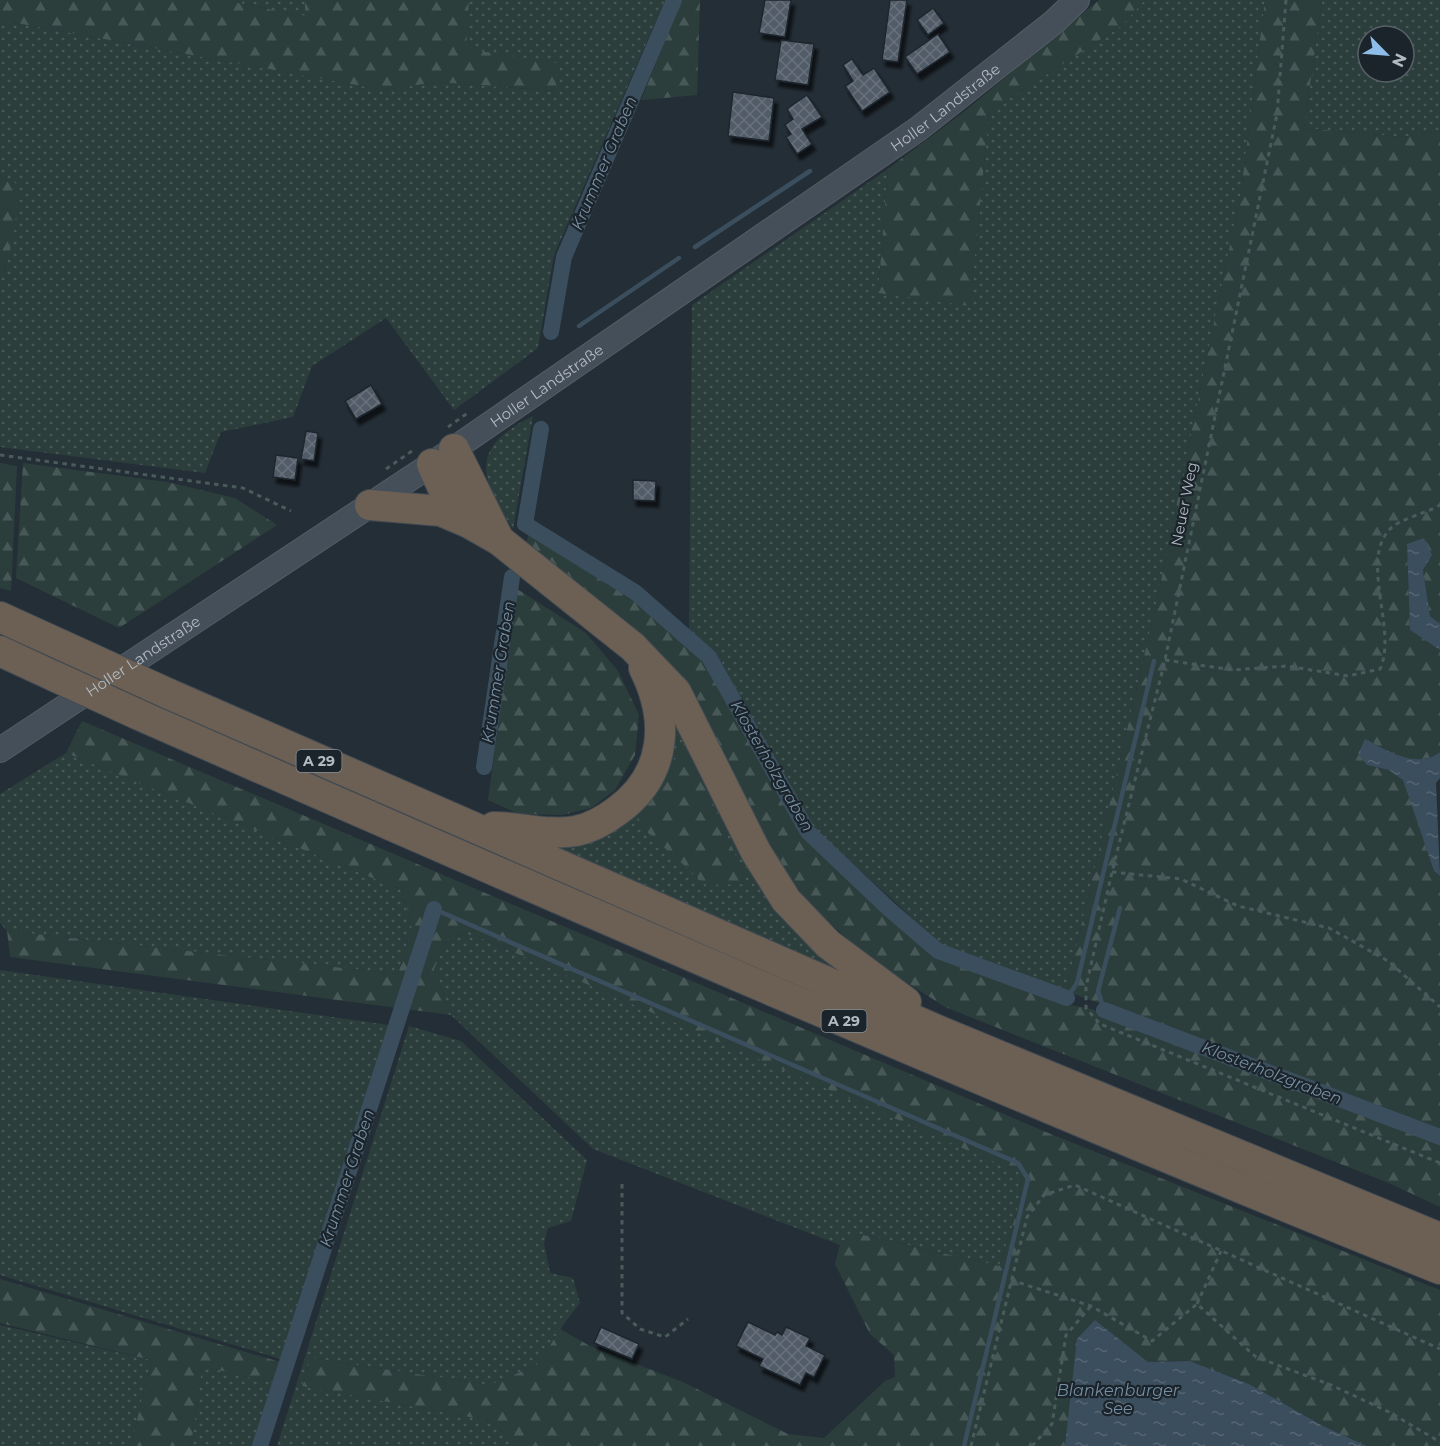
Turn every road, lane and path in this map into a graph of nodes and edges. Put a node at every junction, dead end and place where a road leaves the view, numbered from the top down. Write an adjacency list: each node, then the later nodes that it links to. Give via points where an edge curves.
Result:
1 (1077, 0): 4 (main road, Holler Landstraße, via 918,129)
2 (1286, 0): 13 (path, Neuer Weg, via 1277,114)
3 (0, 455): 7 (path, via 243,488)
4 (443, 456): 5 (main road, Holler Landstraße); 8 (highway, via 446,495); 9 (highway)
5 (370, 505): 8 (highway, via 441,511); 14 (main road, Holler Landstraße)
6 (1440, 505): 13 (path, via 1391,527 1382,541 1380,597 1386,656 1380,669 1348,676 1287,666 1233,670)
7 (291, 511)
8 (469, 523): 9 (highway)
9 (499, 540): 11 (highway)
10 (0, 617): 15 (highway, A 29, bridge)
11 (633, 647): 15 (highway, via 655,690 661,734 643,789 611,816 579,831 540,834 503,827); 18 (highway, via 676,692 756,852 786,900 828,944)
12 (0, 651): 23 (highway, A 29, bridge, via 468,860 1158,1155)
13 (1165, 660): 16 (path, Neuer Weg)
14 (0, 750)
15 (468, 827): 18 (highway, A 29)
16 (1112, 872): 17 (path, via 1181,879 1238,906 1329,928 1388,961); 19 (path, Neuer Weg, via 1086,987 1086,1008 1100,1024)
17 (1440, 1007)
18 (938, 1030): 21 (highway, A 29)
19 (1440, 1163)
20 (622, 1184): 27 (path, via 622,1313 640,1329 665,1337)
21 (1440, 1238)
22 (1221, 1251): 24 (path, via 1075,1185 1044,1195 1027,1217); 25 (path); 28 (path)
23 (1440, 1269)
24 (1010, 1280): 26 (path); 30 (path)
25 (1197, 1304): 26 (path, via 1152,1341); 29 (path, via 1256,1357 1389,1412)
26 (1091, 1306): 31 (path, via 1066,1335 1052,1424)
27 (688, 1319)
28 (1440, 1349)
29 (1440, 1442)
30 (971, 1446)
31 (1032, 1446)

